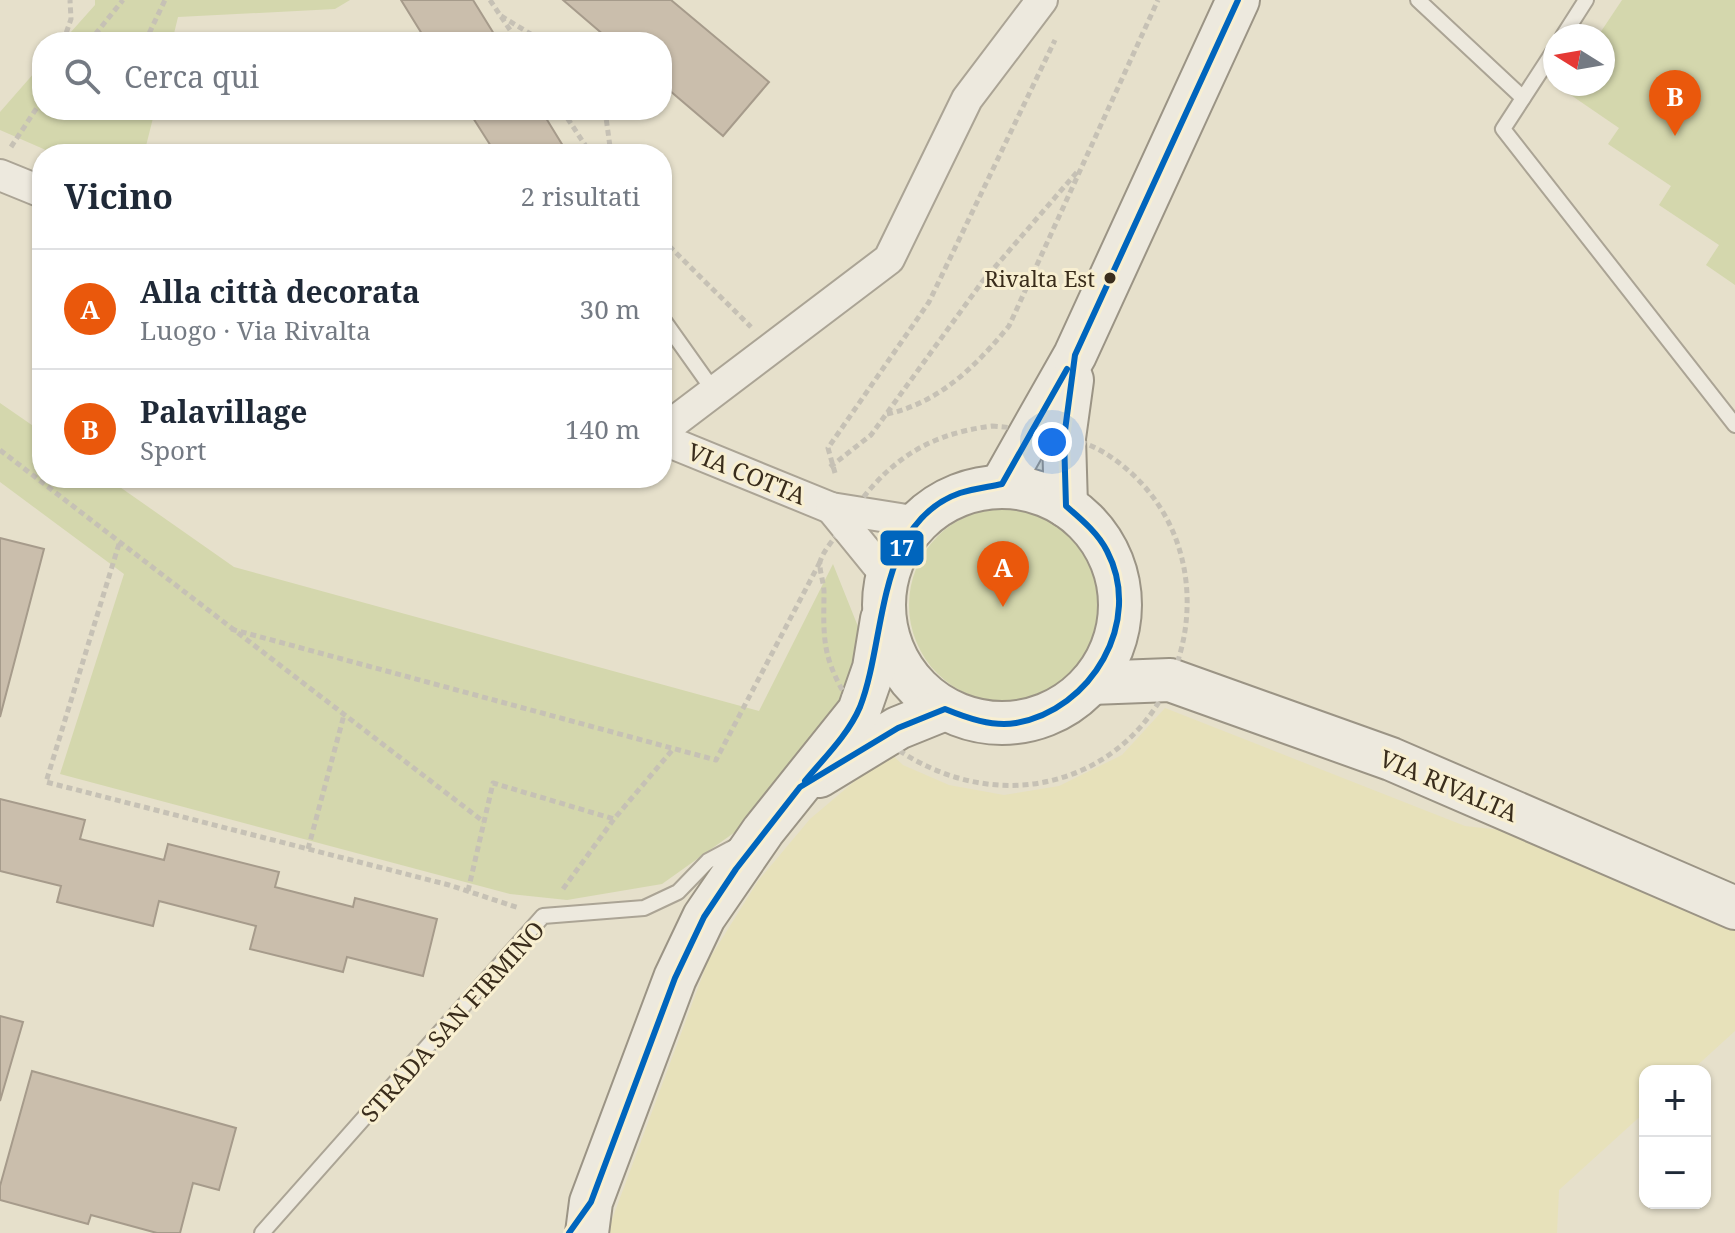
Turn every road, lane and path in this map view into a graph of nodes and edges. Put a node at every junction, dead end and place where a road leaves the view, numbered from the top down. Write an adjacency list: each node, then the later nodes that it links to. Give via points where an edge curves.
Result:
1 (70, 0): 13 (path)
2 (123, 0): 14 (path)
3 (165, 0): 15 (path)
4 (490, 0): 10 (path)
5 (1042, 0): 30 (street, via 967,99 889,259)
6 (1158, 0): 26 (path)
7 (1238, 0): 35 (street, via 1075,355)
8 (1418, 0): 19 (lane)
9 (1586, 0): 11 (lane)
10 (501, 16): 16 (path); 17 (path)
11 (1571, 24)
12 (1061, 27): 38 (path, via 929,302 828,448)
13 (66, 32)
14 (97, 32)
15 (150, 32)
16 (511, 32)
17 (527, 32)
18 (1543, 67): 19 (lane)
19 (1523, 98): 34 (lane, via 1503,129)
20 (32, 117): 25 (path)
21 (569, 120): 23 (path)
22 (606, 120): 24 (path)
23 (584, 144)
24 (610, 144)
25 (4, 163): 27 (street)
26 (1082, 165): 32 (path, via 982,282); 32 (path, via 1009,326 981,361 944,390 911,409)
27 (32, 184)
28 (672, 249): 30 (path)
29 (672, 332): 31 (lane)
30 (771, 348): 31 (street)
31 (715, 393): 33 (street)
32 (887, 414): 38 (path, via 871,435)
33 (672, 424)
34 (1735, 425)
35 (1049, 435): 40 (street); 43 (path, via 992,426 949,434 926,443); 44 (street); 51 (path, via 1106,454 1130,473 1170,525 1188,593 1186,630)
36 (672, 443): 42 (street, VIA COTTA)
37 (0, 450): 39 (path)
38 (831, 466): 42 (path); 43 (path)
39 (32, 475)
40 (1002, 484): 44 (street); 45 (street, via 975,487 943,501)
41 (48, 488): 46 (path)
42 (792, 490): 43 (street, VIA COTTA)
43 (842, 506): 45 (street, VIA COTTA); 47 (path); 48 (street, VIA COTTA)
44 (1066, 506): 49 (street, via 1093,530 1111,559)
45 (919, 522): 48 (street, via 898,546)
46 (119, 544): 50 (path); 60 (path, via 46,782)
47 (820, 561): 55 (path, via 830,662 842,690); 56 (path, via 716,760)
48 (886, 592): 53 (street, via 888,633 898,661 917,688); 55 (street, via 874,668)
49 (1119, 619): 51 (street); 52 (street, via 1112,648)
50 (231, 629): 54 (path); 56 (path)
51 (1170, 680): 52 (street, VIA RIVALTA); 55 (path, via 1157,708 1123,745 1058,779 1006,786 971,781 937,772); 62 (street, VIA RIVALTA, via 1391,759)
52 (1091, 683): 53 (street, via 1055,712 1019,722 981,722)
53 (945, 709): 55 (street)
54 (344, 715): 58 (path); 60 (path)
55 (886, 742): 59 (street, via 800,787)
56 (674, 748): 57 (path)
57 (614, 819): 58 (path, via 493,783); 63 (path)
58 (484, 822): 61 (path)
59 (763, 831): 63 (lane, STRADA SAN FIRMINO, via 708,861 678,892 644,908); 64 (street, via 704,917 675,978)
60 (308, 849): 61 (path)
61 (468, 891): 63 (path)
62 (1731, 898)
63 (543, 916): 65 (lane, STRADA SAN FIRMINO)
64 (582, 1223)
65 (262, 1233)

